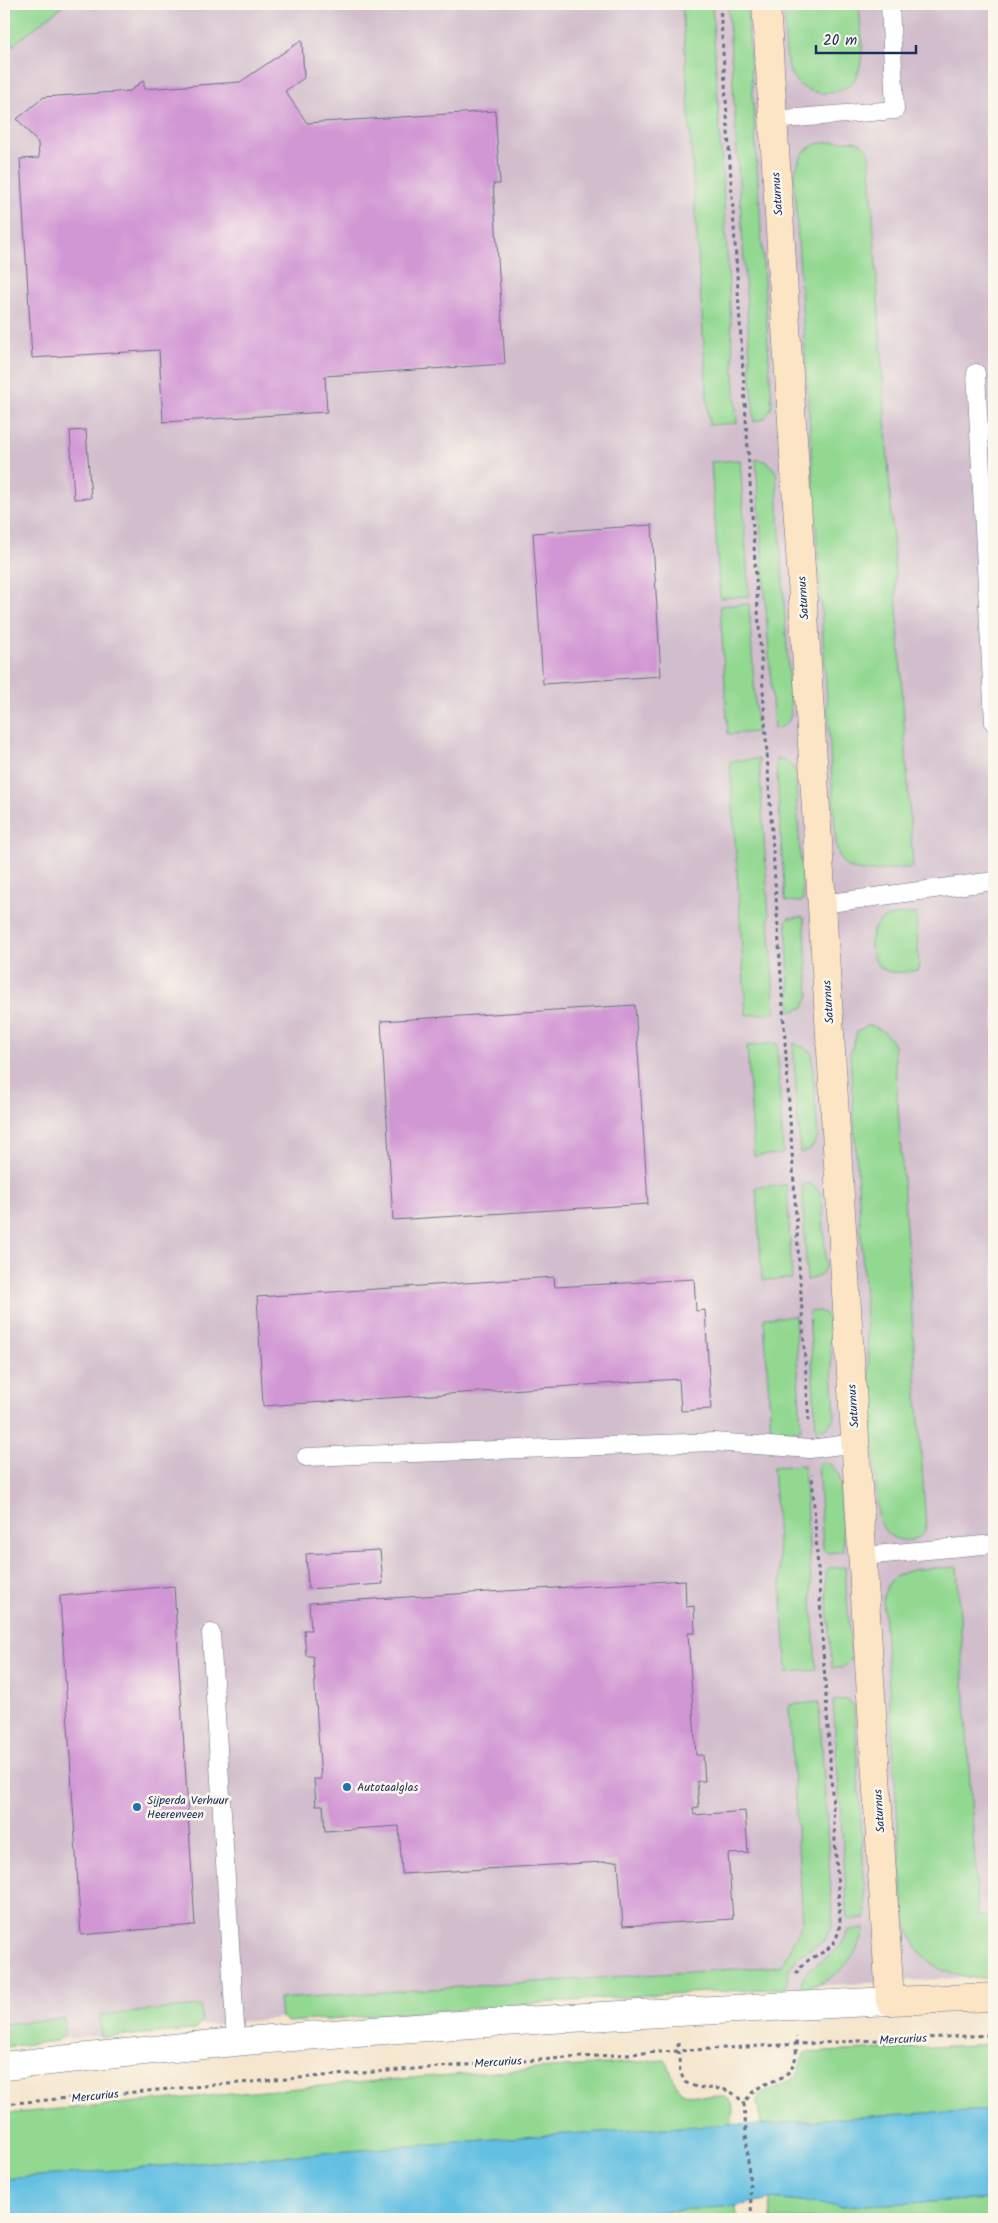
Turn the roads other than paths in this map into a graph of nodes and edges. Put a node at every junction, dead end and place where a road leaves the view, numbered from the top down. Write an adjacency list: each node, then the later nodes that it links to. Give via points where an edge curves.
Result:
1 (766, 4): 3 (main road, Saturnus)
2 (890, 4): 3 (lane, via 895,110)
3 (772, 120): 7 (main road, Saturnus)
4 (976, 373): 5 (lane)
5 (994, 723)
6 (994, 881): 7 (lane)
7 (822, 904): 8 (main road, Saturnus)
8 (856, 1443): 9 (lane, via 810,1449 714,1442); 11 (main road, Saturnus)
9 (306, 1457)
10 (994, 1544): 11 (lane)
11 (863, 1556): 14 (main road, Saturnus)
12 (211, 1633): 15 (lane)
13 (994, 1997): 14 (main road)
14 (890, 2001): 15 (street, via 641,2014)
15 (236, 2042): 16 (street)
16 (4, 2066)

